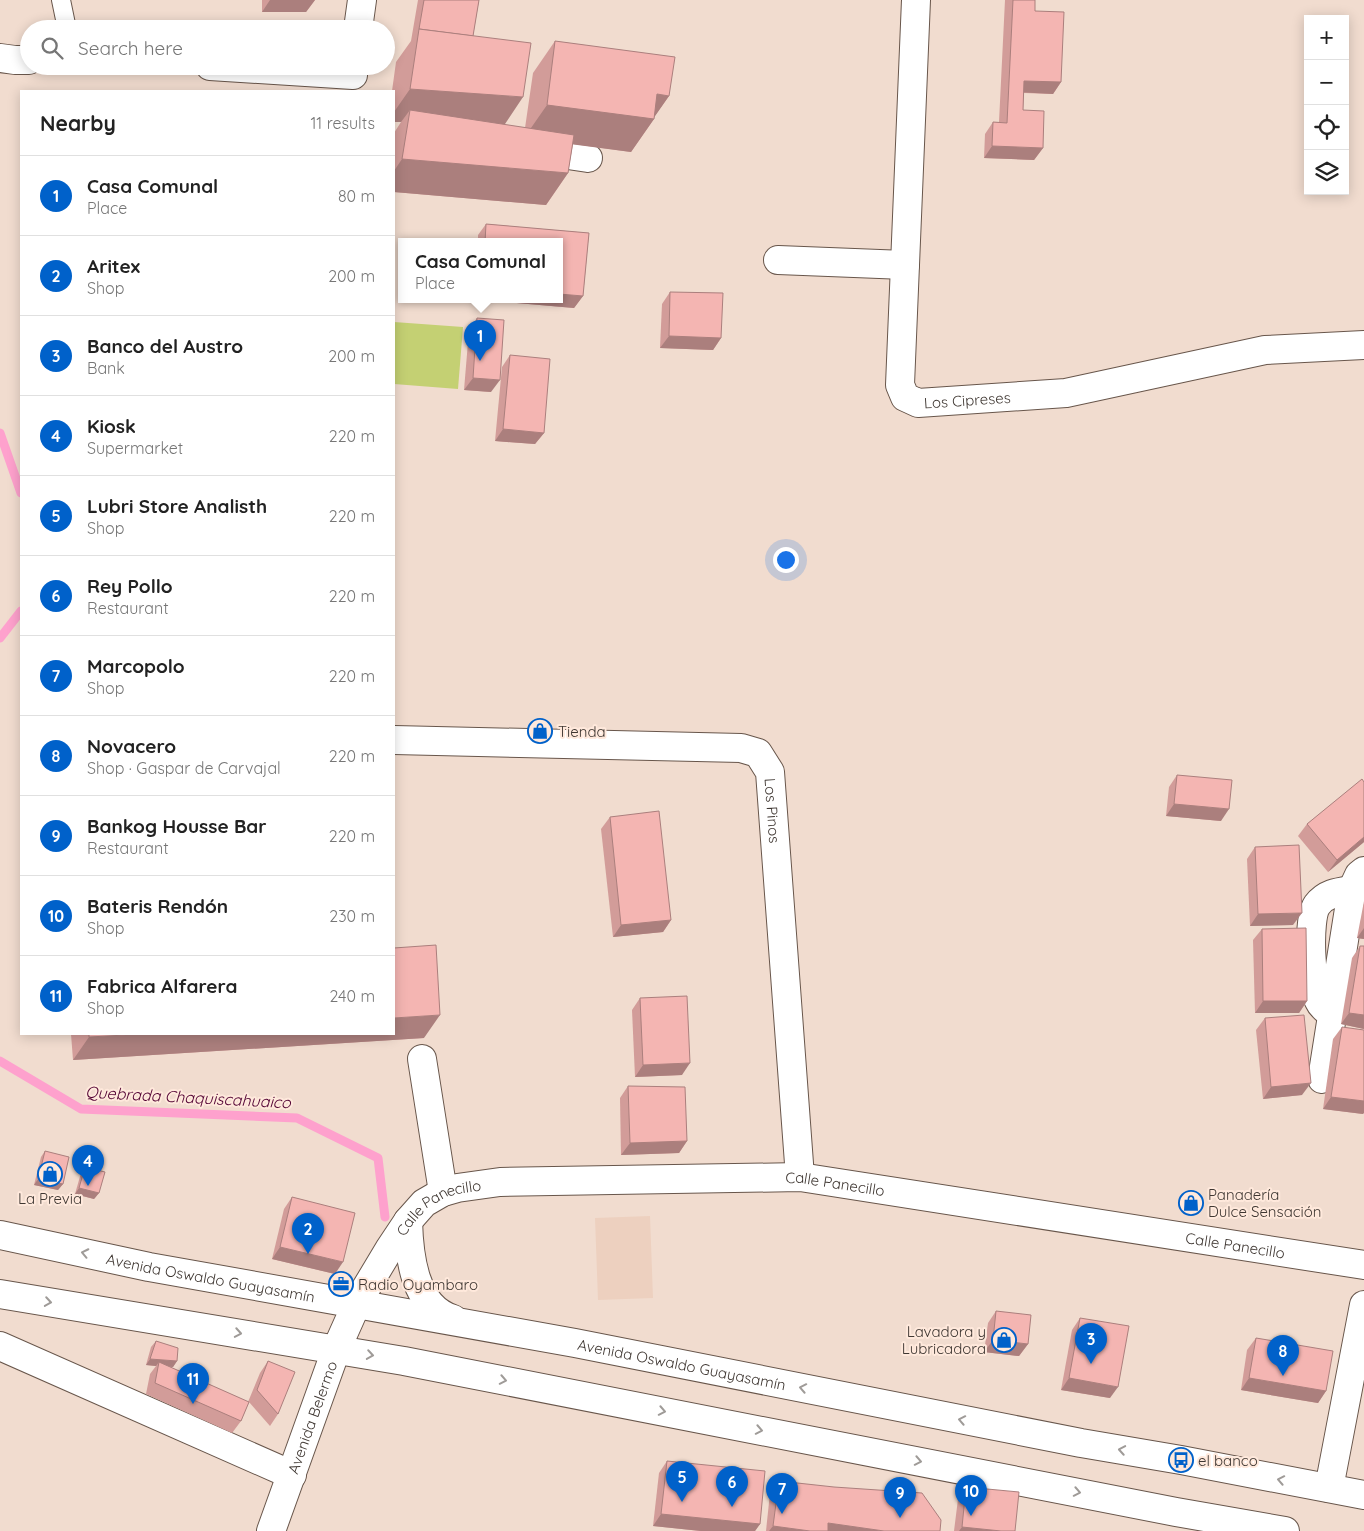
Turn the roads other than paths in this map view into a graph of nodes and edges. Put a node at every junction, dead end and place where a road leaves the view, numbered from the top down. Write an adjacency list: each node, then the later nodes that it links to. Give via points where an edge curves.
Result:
1 (61, 0): 4 (lane)
2 (362, 0): 5 (street)
3 (916, 0): 13 (street, Los Cipreses)
4 (64, 20)
5 (359, 20)
6 (0, 58): 7 (street)
7 (20, 60)
8 (317, 75): 9 (street)
9 (353, 78)
10 (511, 147): 11 (street)
11 (588, 158)
12 (778, 260): 13 (street)
13 (905, 265): 14 (street, Los Cipreses, via 900,384 905,396 918,403 1066,393 1266,350)
14 (1364, 345)
15 (395, 740): 19 (street, Los Pinos, via 741,748 758,753 770,772)
16 (1358, 880): 18 (street, via 1325,897 1316,907 1313,921 1314,983 1323,1008 1333,1015)
17 (422, 1059): 20 (street)
18 (1322, 1079)
19 (800, 1177): 20 (street, Calle Panecillo, via 500,1182); 23 (street, Calle Panecillo)
20 (443, 1192): 21 (street, Calle Panecillo, via 424,1203)
21 (408, 1221): 25 (street, Calle Panecillo); 27 (street, via 408,1244 421,1290 432,1306 446,1317)
22 (0, 1235): 25 (street, Avenida Oswaldo Guayasamín, one-way to 22, via 149,1267)
23 (1364, 1265)
24 (0, 1294): 29 (street, one-way to 29)
25 (357, 1303): 27 (street, Avenida Oswaldo Guayasamín); 29 (street, Avenida Belermo)
26 (1364, 1305): 31 (street)
27 (471, 1325): 31 (street, Avenida Oswaldo Guayasamín, one-way to 27)
28 (0, 1346): 30 (street)
29 (336, 1350): 30 (street, Avenida Belermo); 34 (street, one-way to 34)
30 (292, 1475): 33 (street, Avenida Belermo)
31 (1329, 1488): 32 (street, Avenida Oswaldo Guayasamín)
32 (1364, 1496)
33 (271, 1531)
34 (1285, 1531)

